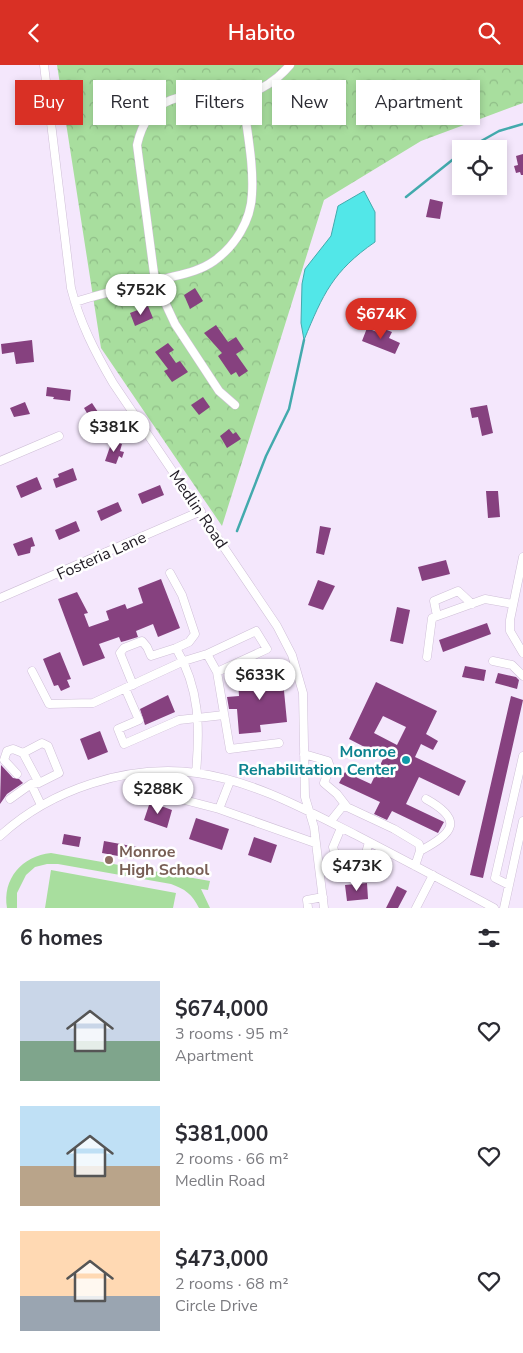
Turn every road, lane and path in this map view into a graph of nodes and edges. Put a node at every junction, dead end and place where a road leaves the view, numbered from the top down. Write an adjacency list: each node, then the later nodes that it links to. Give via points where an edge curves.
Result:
1 (44, 65): 7 (street, Medlin Road)
2 (290, 65): 3 (street, via 278,79)
3 (262, 89)
4 (176, 98): 6 (street, via 152,110 141,127 138,145)
5 (246, 125): 6 (street, via 252,195 241,231 213,262)
6 (155, 281): 7 (street); 8 (street, via 175,324 219,391)
7 (75, 302): 11 (street, Medlin Road, via 90,342 113,383)
8 (235, 405)
9 (59, 436): 10 (street)
10 (0, 461)
11 (201, 511): 14 (street, Fosteria Lane); 32 (street, Medlin Road, via 277,626 292,655 303,693)
12 (523, 557): 16 (street)
13 (170, 573): 18 (street, via 182,595 195,634 189,642)
14 (0, 598)
15 (472, 603): 16 (street, via 486,599); 17 (street); 17 (street, via 458,591 434,601)
16 (513, 604): 19 (street, via 510,631)
17 (437, 616): 21 (street, via 432,618)
18 (176, 648): 22 (street); 27 (street, via 152,656 142,641 124,649 120,653)
19 (523, 653)
20 (207, 654): 22 (street); 25 (street); 25 (street, via 256,631 267,649)
21 (427, 657)
22 (184, 661): 27 (street); 29 (street)
23 (493, 661): 26 (street, via 512,665)
24 (32, 671): 27 (street, via 49,703 93,703)
25 (216, 673): 28 (street)
26 (523, 676)
27 (129, 686): 29 (street, via 139,720 118,729 124,744 179,720)
28 (224, 715): 29 (street); 30 (street, via 230,749)
29 (199, 717): 34 (street)
30 (279, 743)
31 (22, 753): 36 (street); 36 (street, via 13,749 4,757 18,776); 36 (street, via 42,743 48,746 59,773)
32 (304, 754): 42 (street, via 328,761 330,767 324,783); 44 (street, Medlin Road, via 305,797)
33 (523, 756): 37 (street)
34 (196, 773): 35 (street); 41 (street, via 152,772 110,779)
35 (230, 781): 43 (street); 44 (street)
36 (33, 785): 39 (street); 41 (street)
37 (520, 787): 54 (street, via 496,878)
38 (165, 795): 43 (street)
39 (10, 799)
40 (426, 799): 51 (street, via 444,809 450,820 442,839)
41 (41, 805): 48 (street)
42 (347, 807): 46 (street, via 342,807); 51 (street, via 419,844)
43 (219, 809): 50 (street)
44 (310, 812): 46 (street); 50 (street, Medlin Road)
45 (523, 821): 54 (street)
46 (330, 822): 47 (street)
47 (341, 828): 49 (street); 49 (street, via 333,847 341,875 361,871)
48 (0, 835)
49 (369, 842): 52 (street)
50 (315, 843): 55 (street, Medlin Road)
51 (420, 851): 52 (street)
52 (415, 866): 53 (street)
53 (433, 875): 58 (street); 59 (street)
54 (509, 885): 60 (street)
55 (323, 897): 56 (street, via 307,900); 57 (street, Medlin Road)
56 (308, 908)
57 (324, 908)
58 (416, 908)
59 (494, 908)
60 (504, 908)

